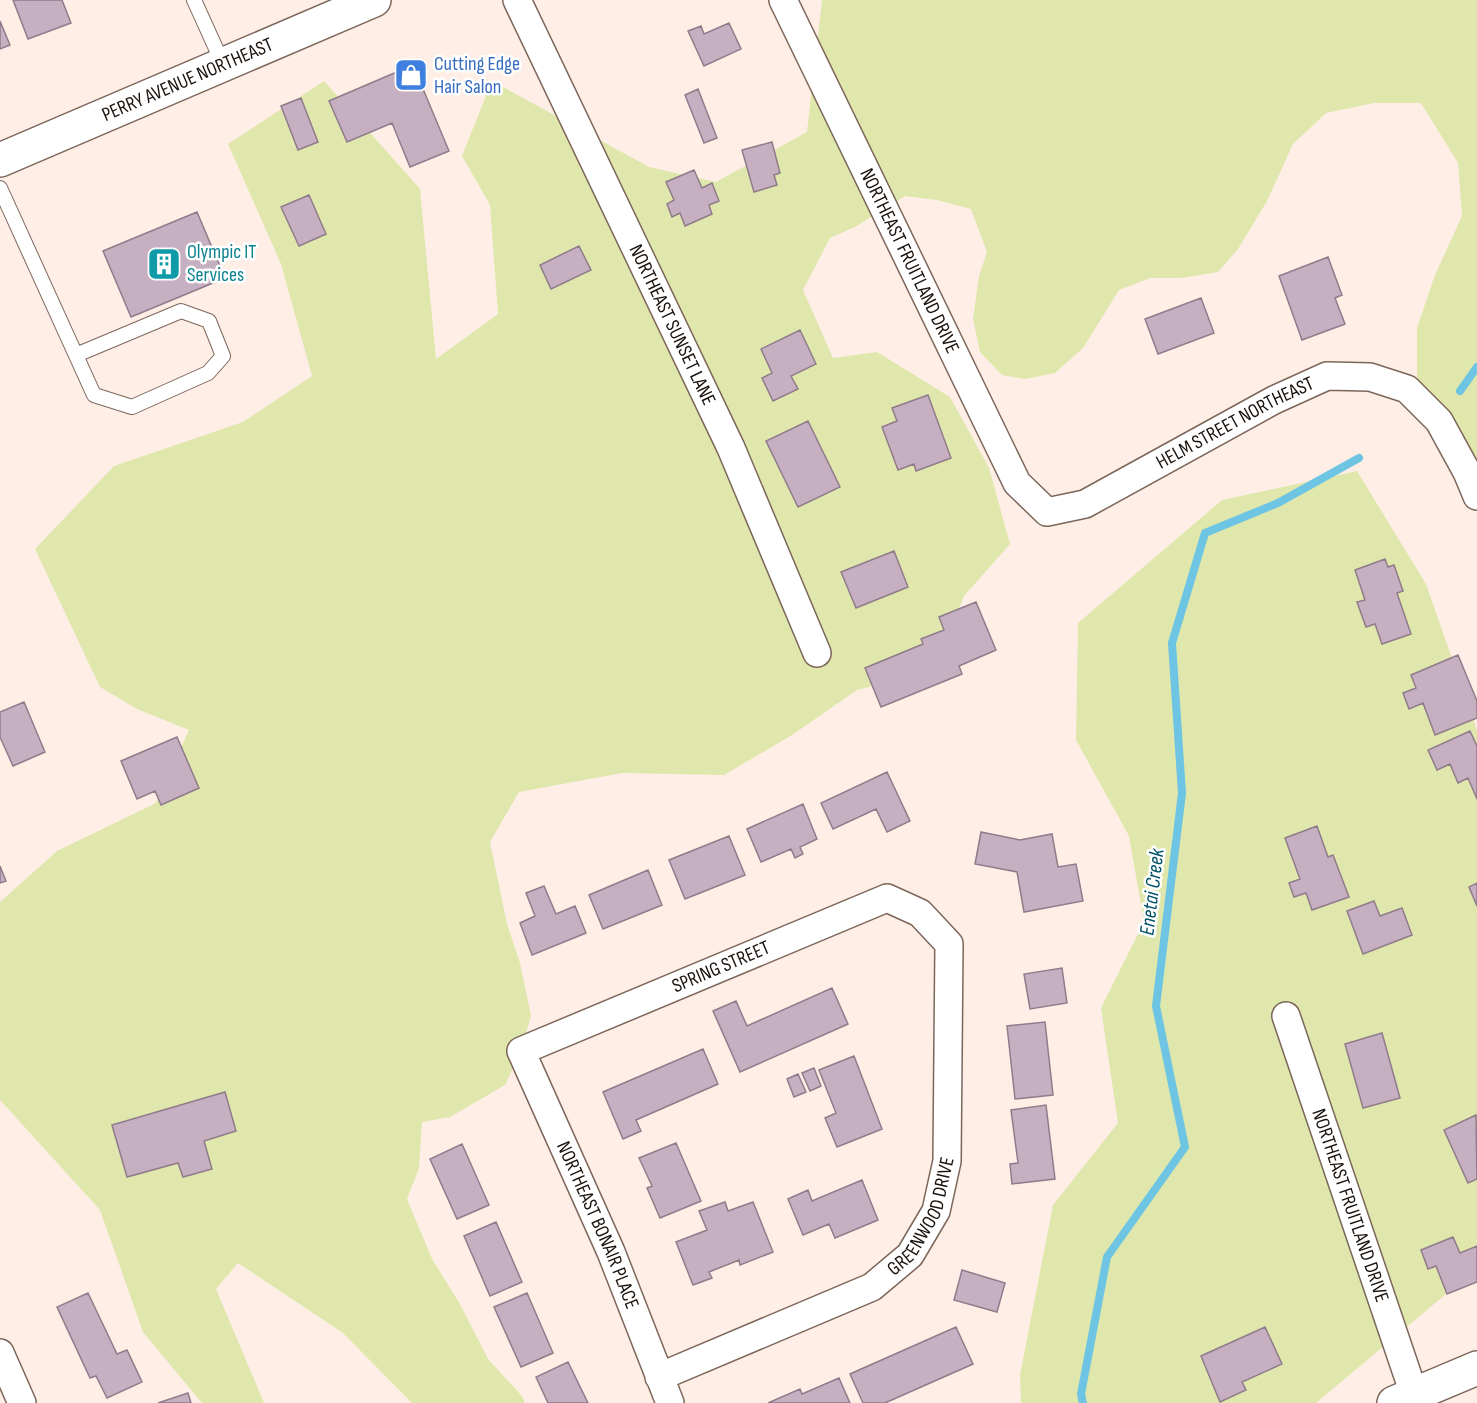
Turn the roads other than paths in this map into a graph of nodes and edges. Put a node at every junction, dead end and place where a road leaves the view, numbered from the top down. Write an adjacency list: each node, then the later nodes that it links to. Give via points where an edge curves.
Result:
1 (194, 0): 6 (lane)
2 (374, 0): 5 (main road, PERRY AVENUE NORTHEAST)
3 (517, 0): 12 (street, NORTHEAST SUNSET LANE, via 731,448)
4 (783, 0): 11 (street, NORTHEAST FRUITLAND DRIVE, via 1017,483)
5 (335, 7): 6 (main road, PERRY AVENUE NORTHEAST)
6 (223, 64): 7 (main road, PERRY AVENUE NORTHEAST)
7 (0, 160)
8 (0, 188): 9 (lane)
9 (76, 355): 9 (lane, via 94,395 132,407 208,373 224,356 209,321 181,311)
10 (1477, 496): 11 (street, HELM STREET NORTHEAST, via 1439,421 1407,389 1370,377 1327,376 1275,400 1084,504)
11 (1047, 512)
12 (817, 653)
13 (920, 913): 15 (street, SPRING STREET, via 886,898); 18 (street, GREENWOOD DRIVE, via 948,944 947,1161 936,1210 910,1255 872,1287)
14 (1286, 1016): 19 (street, NORTHEAST FRUITLAND DRIVE)
15 (521, 1051): 18 (street, NORTHEAST BONAIR PLACE, via 610,1252)
16 (0, 1353): 20 (street)
17 (1477, 1368): 19 (main road)
18 (659, 1377): 21 (street, NORTHEAST BONAIR PLACE)
19 (1404, 1399)
20 (22, 1403)
21 (670, 1403)

